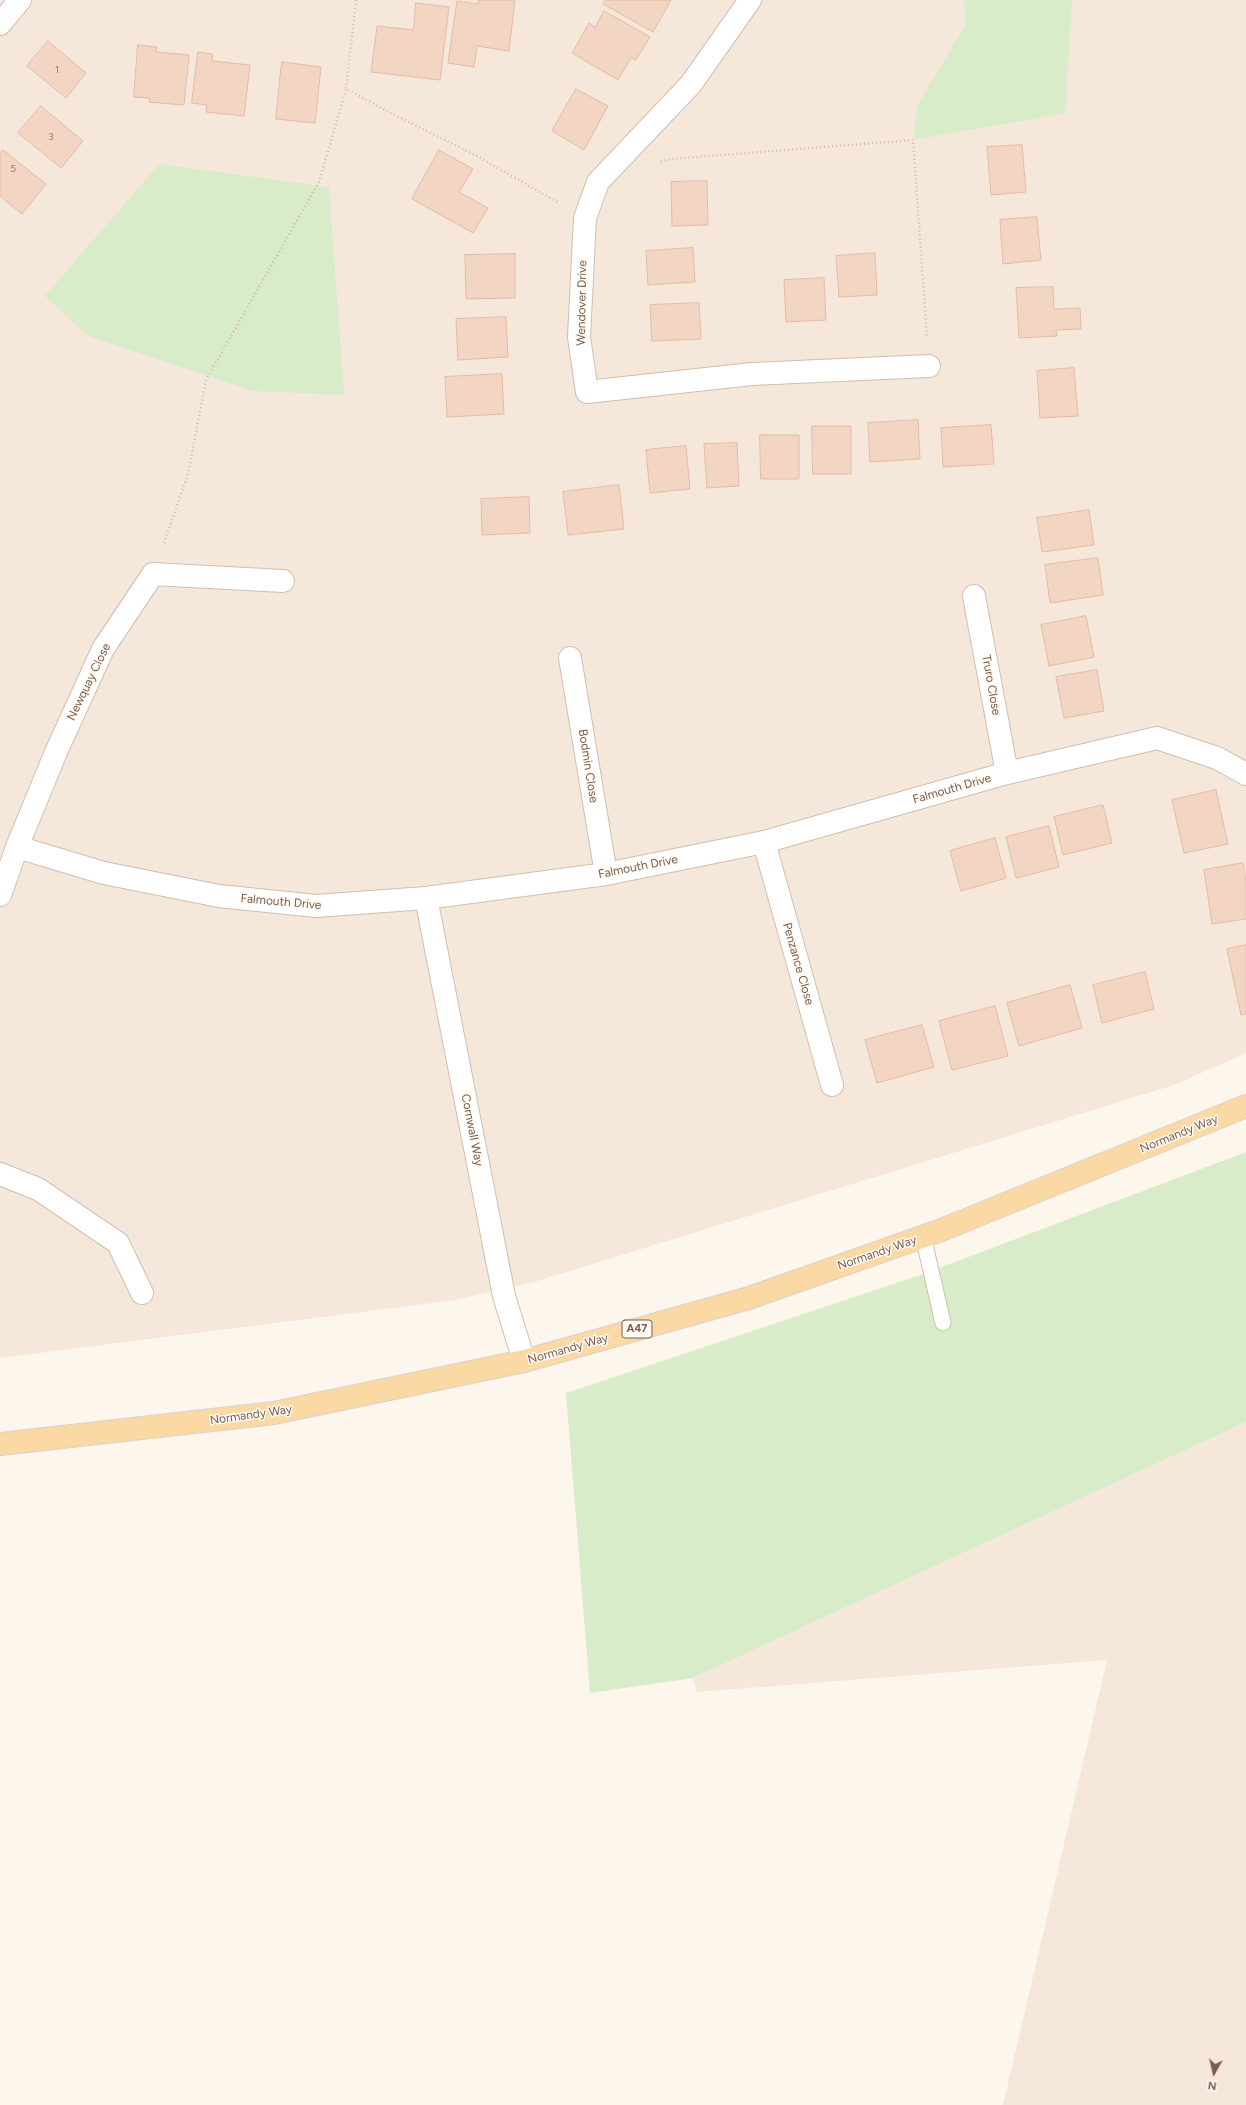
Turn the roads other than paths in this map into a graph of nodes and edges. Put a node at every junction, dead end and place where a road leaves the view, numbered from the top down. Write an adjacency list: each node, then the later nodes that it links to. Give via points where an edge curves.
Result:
1 (20, 0): 3 (street)
2 (750, 0): 4 (street, Wendover Drive, via 691,84 598,182 585,218 579,337 587,392 752,374)
3 (0, 24)
4 (929, 366)
5 (283, 581): 11 (street, Newquay Close, via 153,574 103,649 56,752)
6 (974, 596): 8 (street, Truro Close)
7 (570, 658): 12 (street, Bodmin Close)
8 (1007, 773): 9 (street, Falmouth Drive, via 1157,738 1217,758); 10 (street, Falmouth Drive)
9 (1246, 774)
10 (764, 842): 12 (street, Falmouth Drive); 15 (street, Penzance Close)
11 (17, 847): 13 (street, Newquay Close); 14 (street, Falmouth Drive, via 104,873 219,896 316,906)
12 (606, 874): 14 (street, Falmouth Drive)
13 (0, 895)
14 (426, 898): 21 (street, Cornwall Way, via 504,1296)
15 (832, 1085)
16 (1246, 1106): 18 (main road, Normandy Way / A47)
17 (0, 1174): 19 (street, via 38,1189 118,1243)
18 (923, 1236): 20 (lane); 21 (main road, Normandy Way / A47, via 749,1298)
19 (142, 1293)
20 (943, 1323)
21 (524, 1361): 22 (main road, Normandy Way / A47, via 274,1414)
22 (0, 1444)

